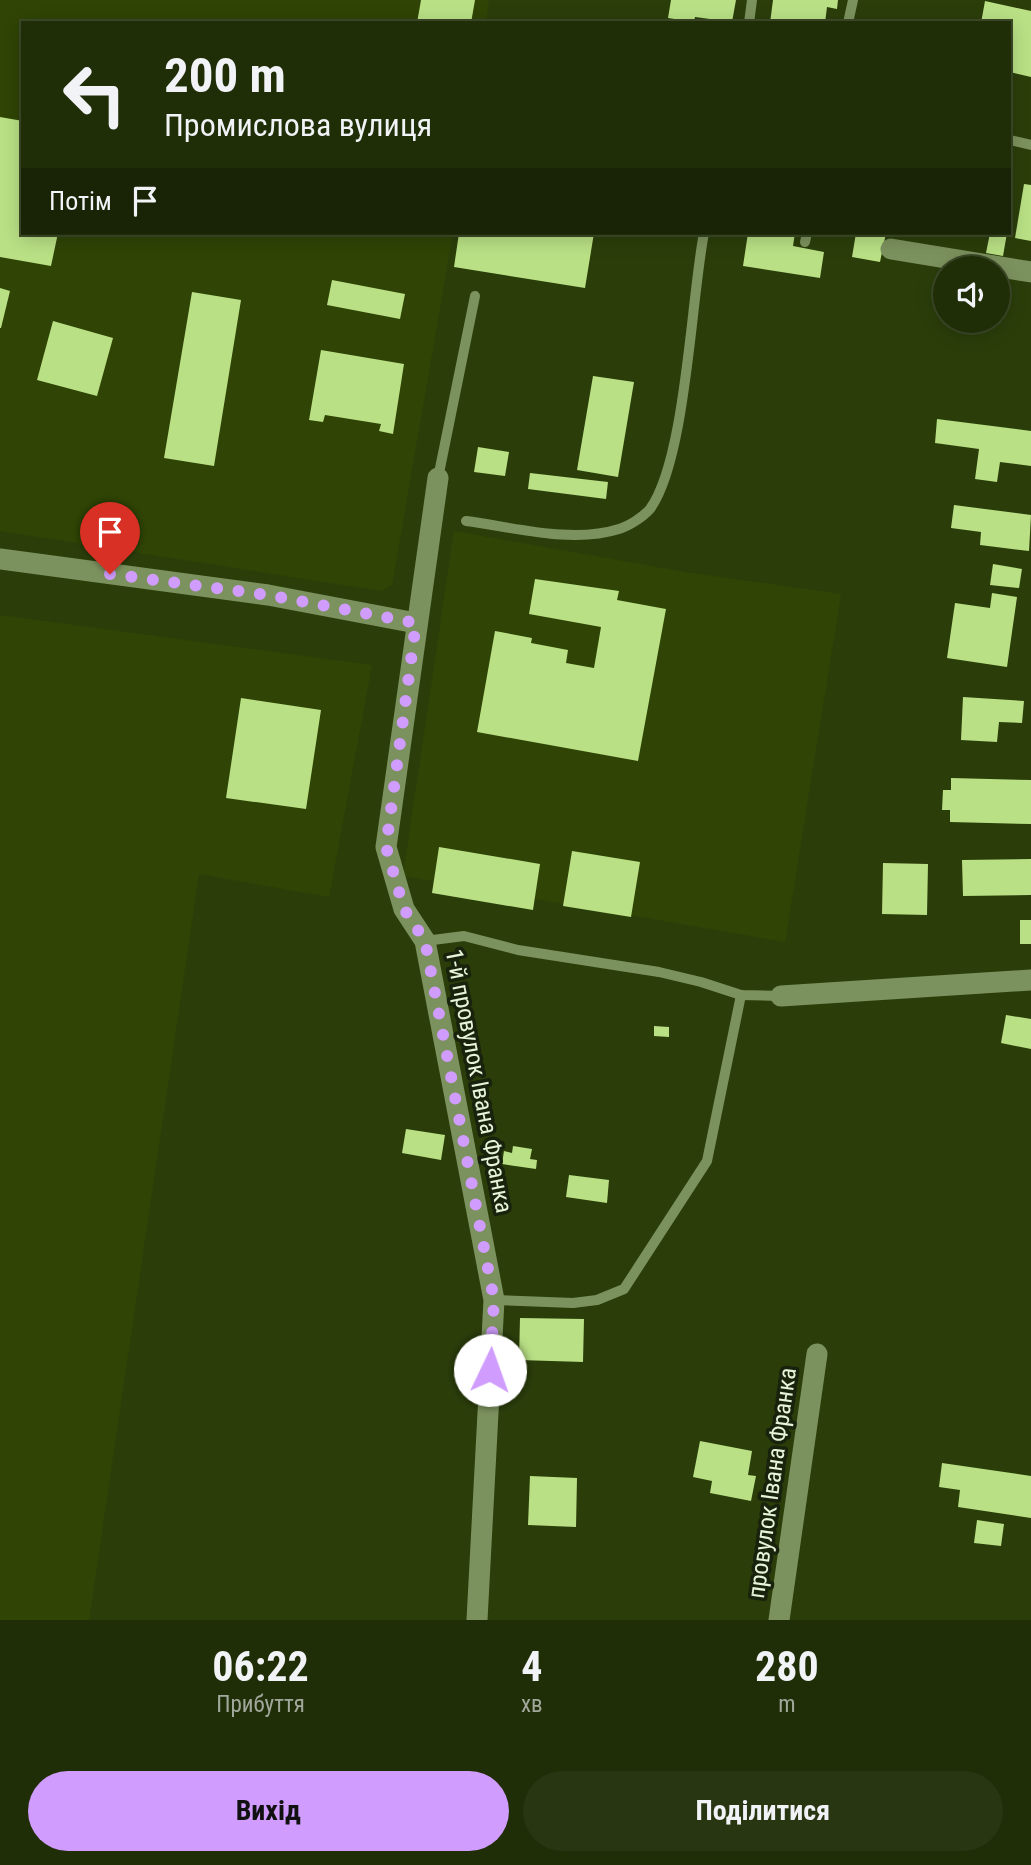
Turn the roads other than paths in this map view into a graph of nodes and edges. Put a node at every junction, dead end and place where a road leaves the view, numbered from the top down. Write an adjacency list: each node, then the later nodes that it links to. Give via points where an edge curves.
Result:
1 (752, 0): 3 (lane)
2 (853, 0): 4 (lane)
3 (748, 21)
4 (848, 21)
5 (1011, 140): 6 (lane)
6 (1031, 145)
7 (704, 235): 12 (lane, via 677,426 660,492 648,511 619,529 585,534)
8 (891, 249): 9 (street)
9 (1031, 272)
10 (475, 296): 11 (lane)
11 (438, 478): 14 (street, 1-й провулок Івана Франка)
12 (466, 521)
13 (0, 559): 14 (street, via 268,595)
14 (416, 623): 15 (street, 1-й провулок Івана Франка, via 386,847 404,909)
15 (425, 941): 17 (lane, via 464,936 531,953 659,972); 19 (street, 1-й провулок Івана Франка)
16 (1031, 980): 18 (street)
17 (741, 995): 18 (lane); 19 (lane, via 707,1161 624,1289 573,1303)
18 (780, 996)
19 (494, 1300): 21 (street, 1-й провулок Івана Франка)
20 (817, 1354): 22 (street, провулок Івана Франка)
21 (477, 1620)
22 (779, 1620)

